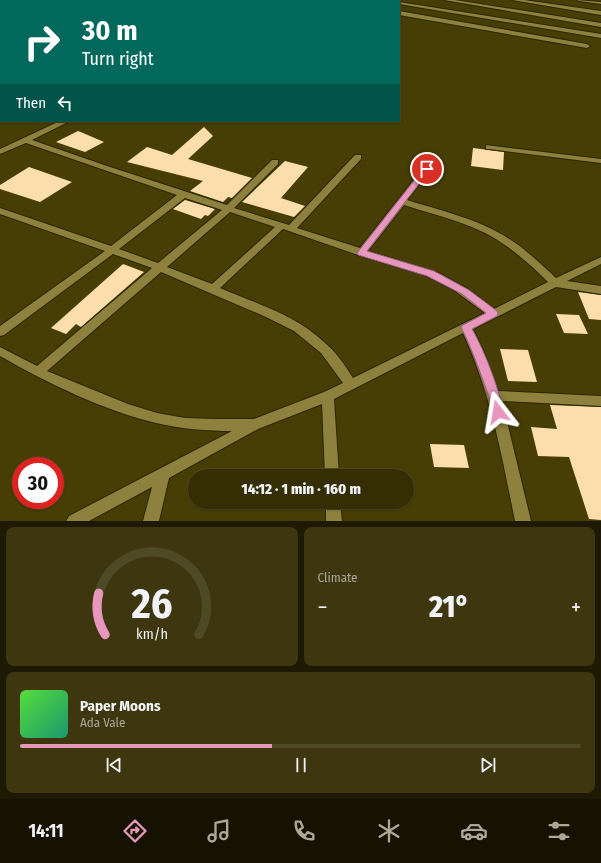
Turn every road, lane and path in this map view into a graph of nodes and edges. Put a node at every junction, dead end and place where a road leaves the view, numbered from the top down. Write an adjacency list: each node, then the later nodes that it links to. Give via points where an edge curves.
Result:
1 (446, 0): 7 (street)
2 (514, 0): 4 (street)
3 (579, 0): 6 (street)
4 (527, 1): 7 (street); 9 (street)
5 (400, 3): 10 (street)
6 (601, 3)
7 (514, 10): 10 (street); 11 (street)
8 (400, 13): 12 (street)
9 (601, 13)
10 (502, 19): 12 (street); 13 (street)
11 (601, 25)
12 (487, 29): 14 (street)
13 (601, 36)
14 (586, 46)
15 (64, 122): 16 (street)
16 (26, 140): 18 (street); 23 (street)
17 (490, 146): 20 (street)
18 (0, 152)
19 (358, 157): 27 (street)
20 (601, 161)
21 (275, 162): 25 (street)
22 (427, 169): 24 (street)
23 (183, 195): 25 (street); 28 (street)
24 (401, 201): 29 (street); 32 (street, via 470,222 499,237 528,257)
25 (228, 209): 27 (street); 31 (street)
26 (0, 211): 28 (street)
27 (287, 227): 29 (street); 33 (street)
28 (112, 250): 31 (street); 37 (street)
29 (361, 253): 35 (street, via 430,274 465,292)
30 (601, 260): 32 (street)
31 (161, 268): 33 (street); 39 (street)
32 (556, 283): 34 (street); 35 (street)
33 (213, 289): 40 (street, via 286,322 314,339 333,358)
34 (601, 290)
35 (493, 314): 36 (street)
36 (466, 327): 40 (street); 42 (street, via 475,343)
37 (0, 332)
38 (0, 351): 39 (street)
39 (38, 372): 44 (street, via 125,409 157,418 185,423)
40 (351, 384): 41 (street)
41 (328, 396): 44 (street); 45 (street)
42 (494, 396): 43 (street); 51 (street)
43 (601, 401)
44 (254, 425): 46 (street)
45 (332, 469)
46 (162, 476): 48 (street); 49 (street)
47 (333, 509): 50 (street)
48 (74, 521)
49 (151, 521)
50 (334, 521)
51 (523, 521)

